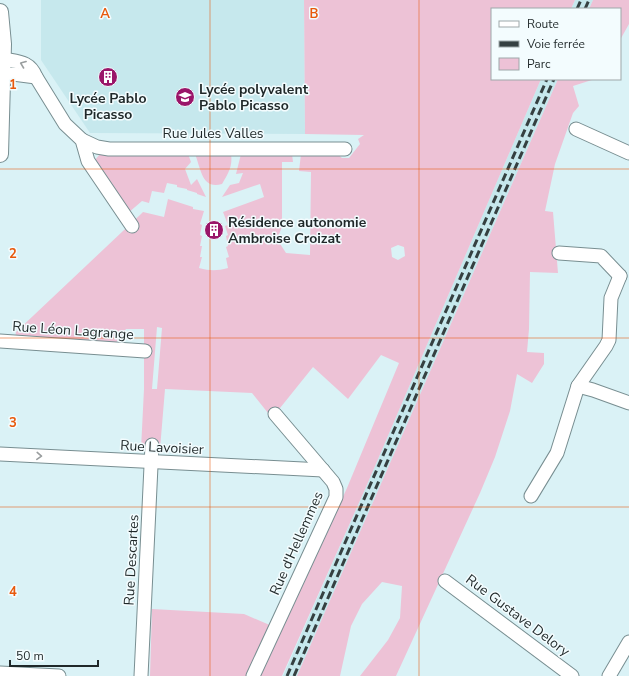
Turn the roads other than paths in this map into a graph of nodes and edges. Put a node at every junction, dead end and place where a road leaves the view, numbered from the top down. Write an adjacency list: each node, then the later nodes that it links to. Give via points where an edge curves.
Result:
1 (0, 12): 2 (street)
2 (1, 30): 3 (street)
3 (3, 67): 5 (street, via 13,74 36,78 65,124); 8 (street)
4 (576, 129): 7 (street)
5 (82, 140): 6 (street, Rue Jules Valles, via 109,149); 9 (street, via 88,160)
6 (345, 149)
7 (629, 153)
8 (0, 154)
9 (132, 226)
10 (559, 254): 11 (street, via 601,256)
11 (624, 273): 14 (street, via 611,298 609,340)
12 (0, 341): 13 (street, Rue Léon Lagrange)
13 (145, 350)
14 (578, 386): 15 (street); 21 (street, via 557,453)
15 (629, 403)
16 (275, 414): 20 (street, Rue d'Hellemmes)
17 (152, 445): 19 (street, Rue Descartes)
18 (0, 454): 19 (street, Rue Lavoisier, one-way to 19)
19 (152, 462): 20 (street, Rue Lavoisier); 26 (street, Rue Descartes)
20 (323, 470): 27 (street, Rue d'Hellemmes, via 333,482 336,497)
21 (531, 496)
22 (445, 580): 28 (street, Rue Gustave Delory)
23 (629, 642): 29 (street)
24 (0, 673): 25 (street)
25 (59, 676)
26 (141, 676)
27 (253, 676)
28 (572, 676)
29 (609, 676)

